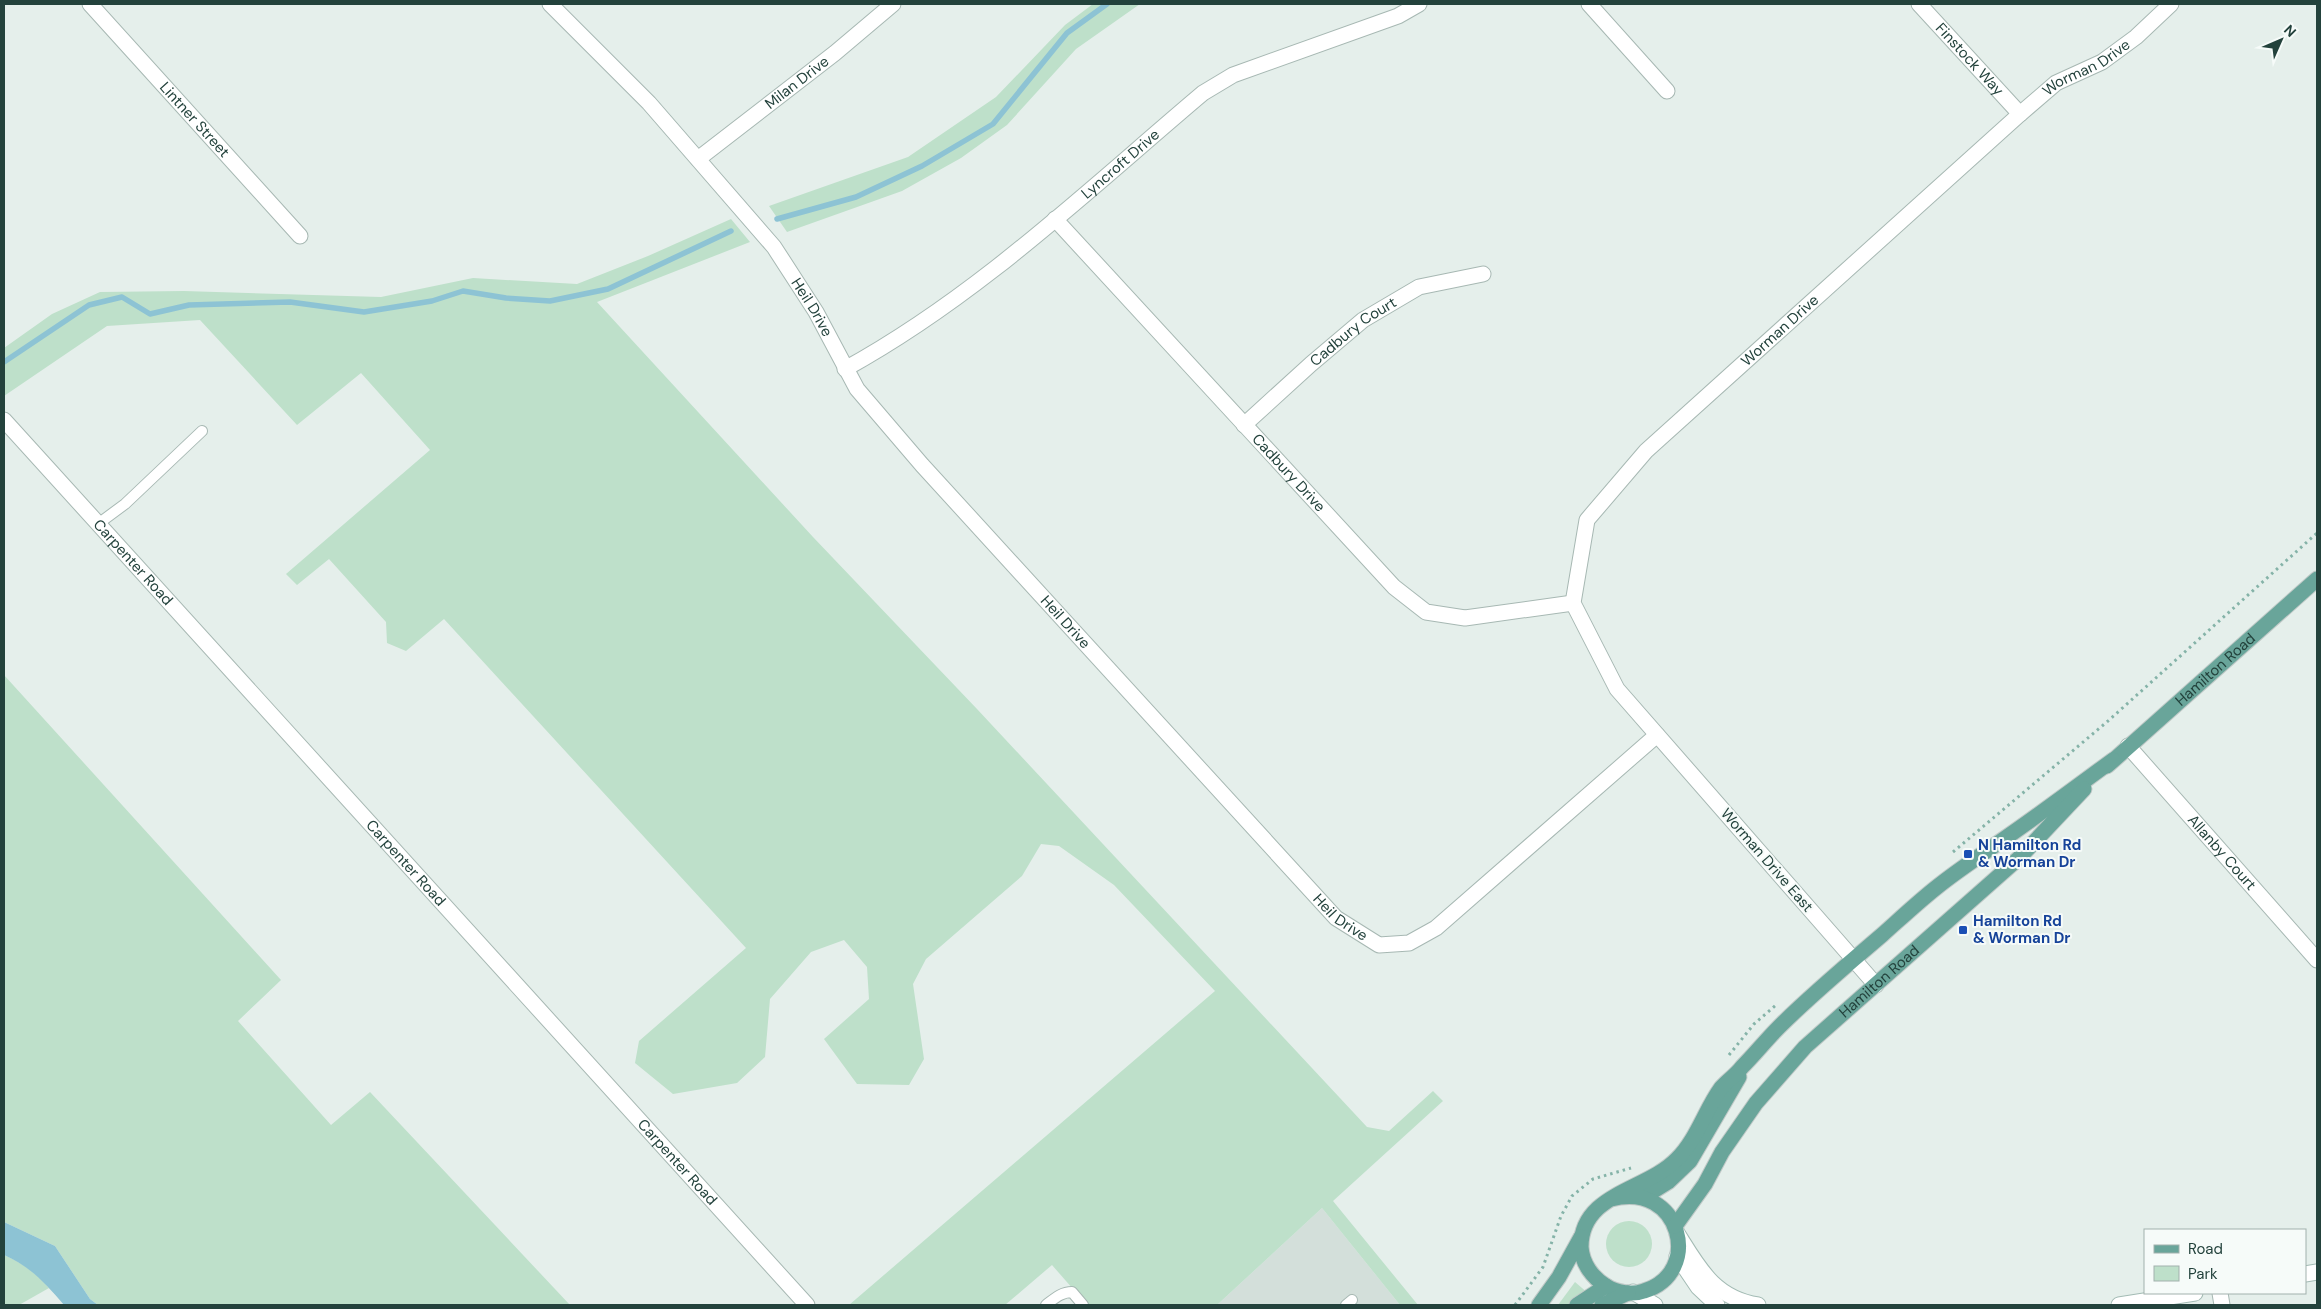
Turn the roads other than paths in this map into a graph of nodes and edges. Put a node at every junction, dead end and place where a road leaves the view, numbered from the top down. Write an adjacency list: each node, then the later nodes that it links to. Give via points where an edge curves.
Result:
1 (90, 4): 12 (street, Lintner Street)
2 (550, 4): 10 (street, Heil Drive, via 649,103)
3 (893, 4): 10 (street, Milan Drive, via 828,60)
4 (1419, 4): 11 (street, Lyncroft Drive, via 1398,16 1226,79 1203,92)
5 (1589, 4): 8 (street)
6 (1919, 4): 9 (street, Finstock Way)
7 (2171, 4): 9 (street, Worman Drive, via 2109,57 2056,83)
8 (1667, 91)
9 (2020, 114): 20 (street, Worman Drive, via 1646,452 1588,520)
10 (698, 159): 14 (street, Heil Drive, via 774,247 816,312)
11 (1055, 219): 14 (street, Lyncroft Drive, via 949,305); 16 (street, Cadbury Drive)
12 (300, 236)
13 (1483, 274): 16 (street, Cadbury Court, via 1419,287 1364,320)
14 (845, 369): 21 (street, Heil Drive, via 857,389 922,465 1336,918 1379,945 1409,943 1436,928)
15 (4, 420): 18 (street, Carpenter Road)
16 (1244, 425): 20 (street, Cadbury Drive, via 1394,588 1426,612 1465,618)
17 (202, 431): 18 (lane, via 125,504)
18 (98, 524): 36 (street, Carpenter Road)
19 (2317, 579): 22 (main road, Hamilton Road)
20 (1573, 603): 21 (street, via 1617,689)
21 (1657, 735): 24 (street, Worman Drive East)
22 (2128, 746): 23 (main road, Hamilton Road); 25 (street, Allanby Court)
23 (2113, 760): 24 (main road, Hamilton Road, via 1935,888); 26 (main road, Hamilton Road, via 2019,858)
24 (1854, 959): 26 (street, Worman Drive East); 27 (main road, Hamilton Road, via 1780,1026)
25 (2317, 960)
26 (1876, 985): 30 (main road, Hamilton Road, via 1805,1046 1768,1088 1722,1152)
27 (1744, 1066): 28 (main road, via 1690,1160 1668,1182); 29 (main road, Hamilton Road, via 1722,1087 1679,1158 1650,1180)
28 (1644, 1197): 29 (main road); 30 (main road, via 1663,1208)
29 (1611, 1198): 31 (main road, via 1593,1211)
30 (1676, 1230): 32 (main road); 44 (street, via 1715,1287 1742,1303)
31 (1581, 1235): 33 (main road, via 1587,1268 1597,1281); 39 (main road, via 1559,1277)
32 (1677, 1256): 34 (main road, via 1670,1272 1659,1284); 43 (street, via 1698,1287)
33 (1606, 1286): 34 (main road); 40 (main road)
34 (1631, 1293): 41 (main road); 42 (street)
35 (2189, 1294): 45 (street)
36 (807, 1305)
37 (1046, 1305): 38 (lane, via 1059,1295 1072,1292)
38 (1083, 1305)
39 (1539, 1305)
40 (1577, 1305)
41 (1602, 1305)
42 (1654, 1305)
43 (1717, 1305)
44 (1758, 1305)
45 (2119, 1305)

